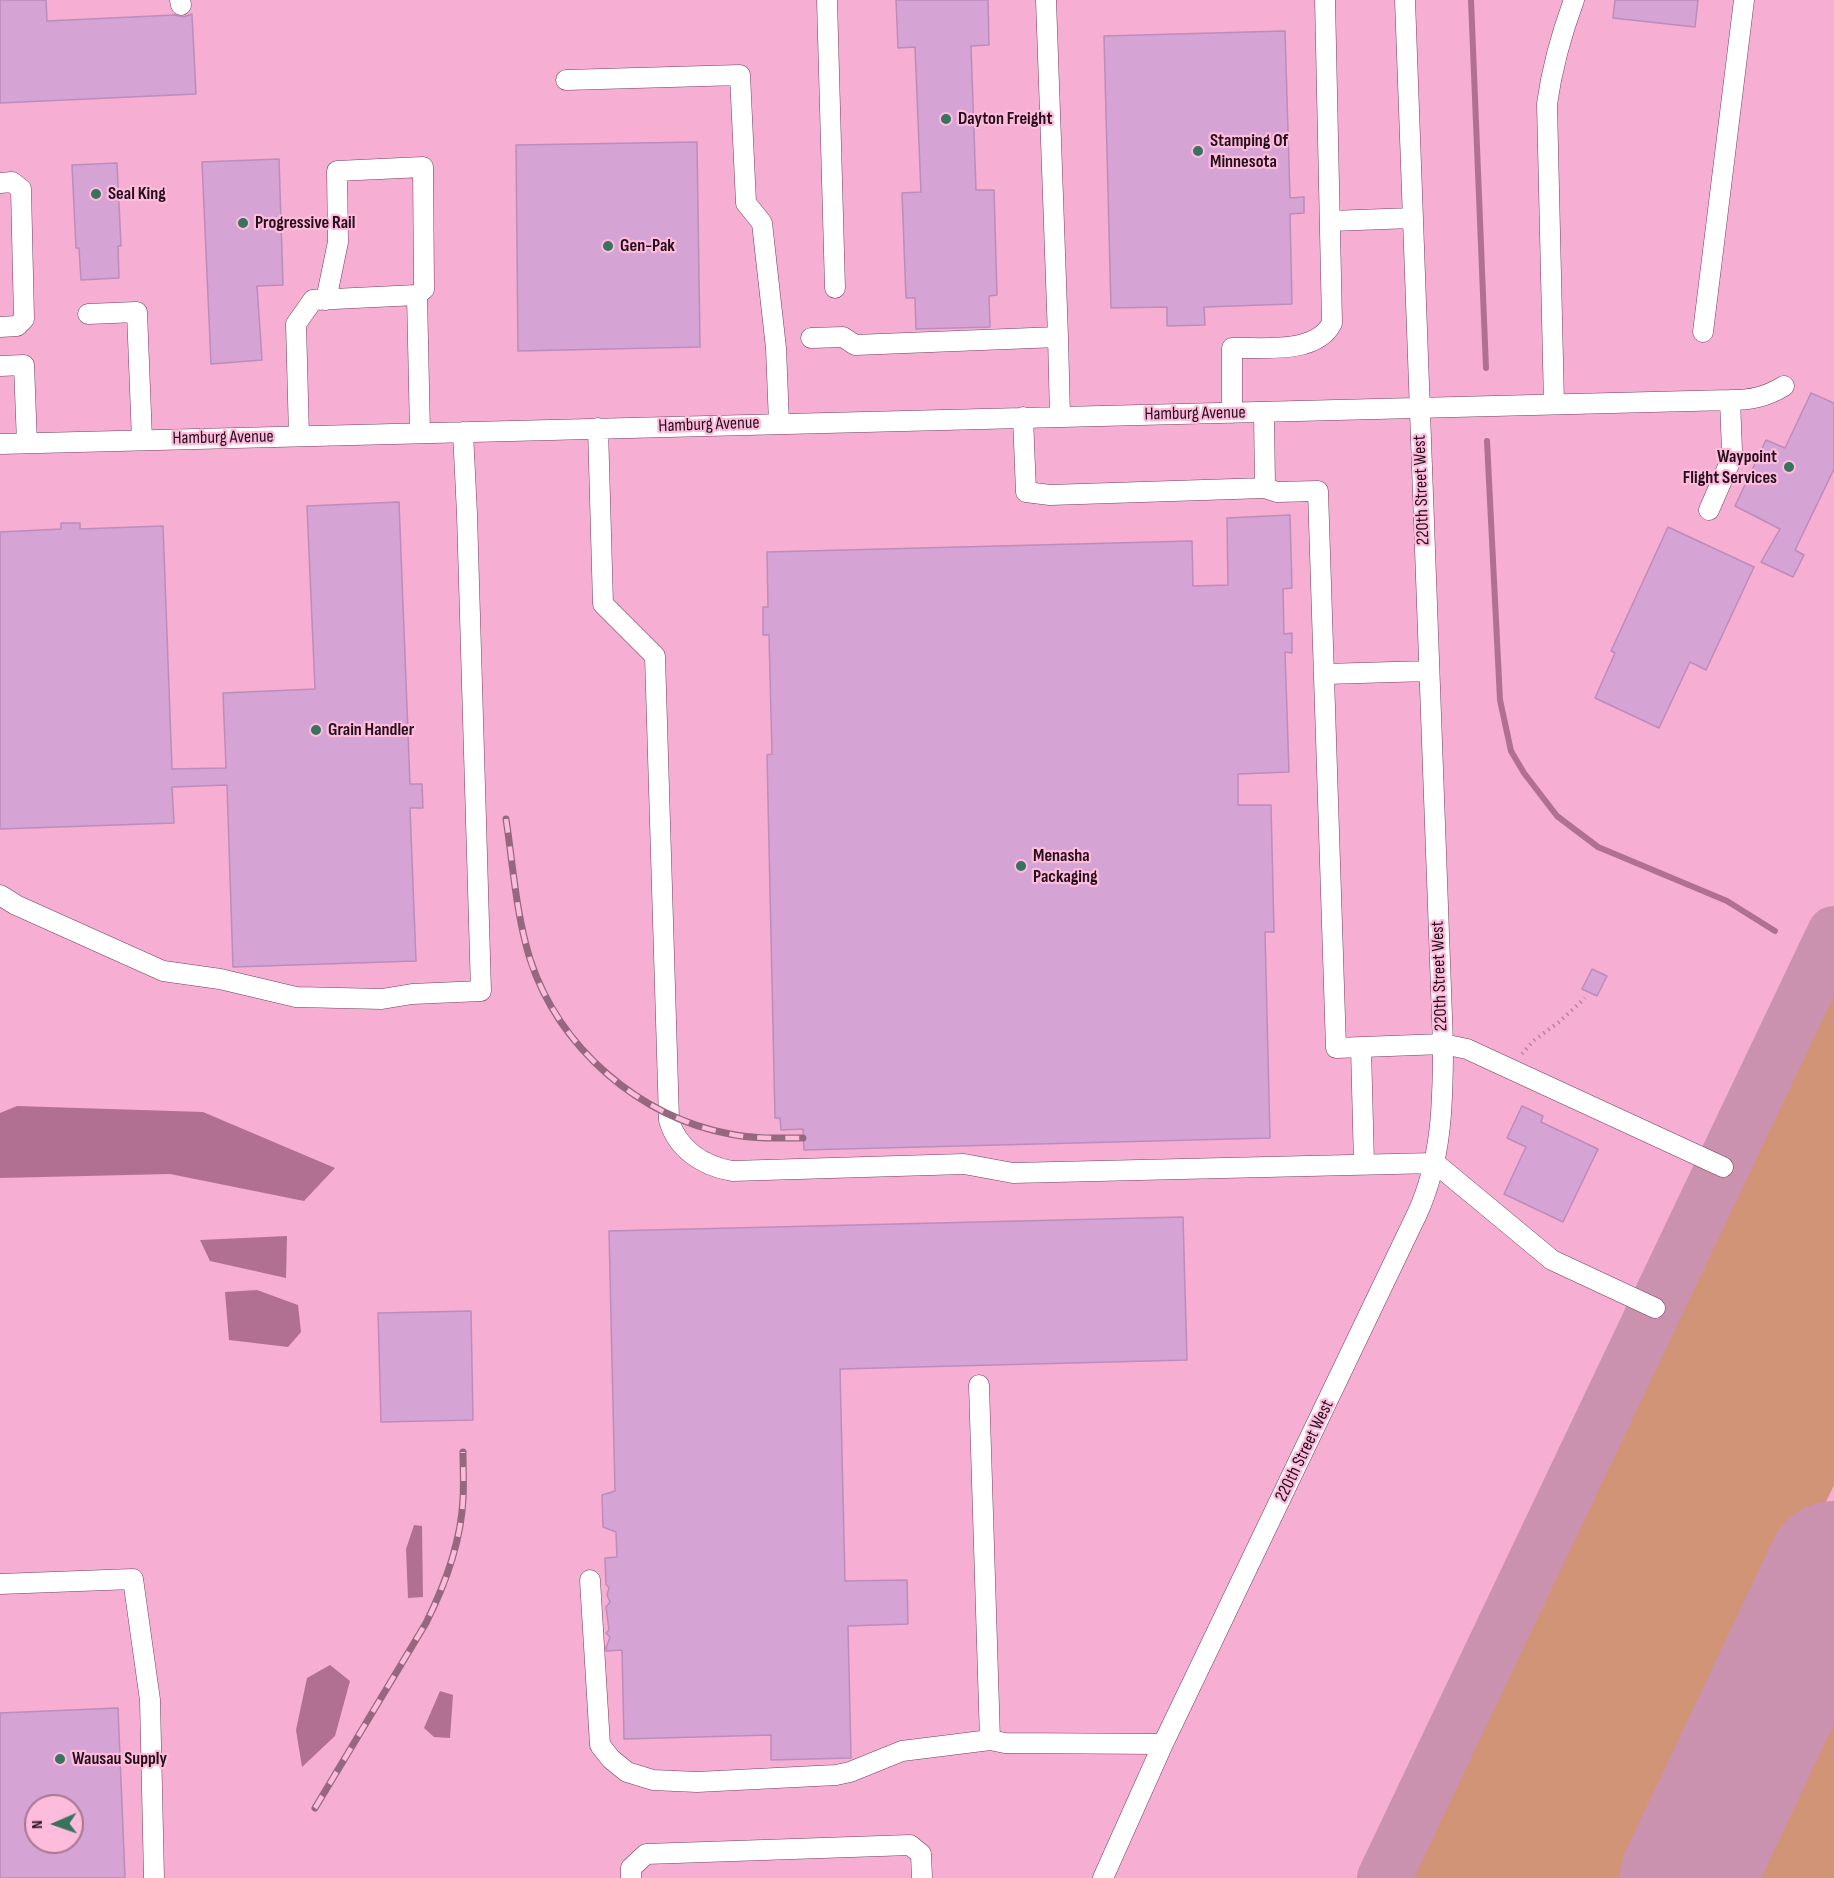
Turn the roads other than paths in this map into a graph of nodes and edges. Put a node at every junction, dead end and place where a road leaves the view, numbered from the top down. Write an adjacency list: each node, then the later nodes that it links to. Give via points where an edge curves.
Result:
1 (827, 0): 11 (street)
2 (1046, 0): 17 (street)
3 (1325, 0): 10 (street)
4 (1405, 0): 9 (street, 220th Street West)
5 (1574, 0): 22 (street, via 1551,72 1547,105)
6 (1744, 0): 16 (street)
7 (566, 80): 28 (street, via 740,75 746,204 762,223 776,348)
8 (0, 183): 15 (street, via 12,183 21,189 24,319 17,326)
9 (1412, 218): 10 (street); 23 (street, 220th Street West)
10 (1331, 221): 25 (street, via 1333,317 1329,330 1299,346 1232,348)
11 (836, 288)
12 (417, 295): 13 (street); 13 (street, via 424,289 423,167 337,171 338,242); 31 (street)
13 (326, 300): 32 (street, via 313,300 296,324)
14 (88, 314): 33 (street, via 136,312)
15 (0, 327)
16 (1703, 332)
17 (1058, 337): 18 (street, via 855,345 843,337); 27 (street)
18 (811, 338)
19 (0, 366): 34 (street, via 24,365)
20 (1784, 386): 21 (street, Hamburg Avenue, via 1754,399)
21 (1730, 400): 22 (street, Hamburg Avenue); 37 (street, via 1730,462)
22 (1554, 404): 23 (street, Hamburg Avenue)
23 (1418, 409): 24 (street, Hamburg Avenue); 38 (street, 220th Street West)
24 (1264, 412): 25 (street, Hamburg Avenue); 36 (street)
25 (1232, 413): 27 (street, Hamburg Avenue)
26 (1023, 417): 27 (street, Hamburg Avenue); 28 (street, Hamburg Avenue); 36 (street, via 1026,492 1050,495)
27 (1060, 417)
28 (779, 423): 29 (street, Hamburg Avenue)
29 (598, 428): 30 (street, Hamburg Avenue); 44 (street, via 603,604 655,656 669,1120 678,1142 701,1160 732,1171 964,1164 1013,1173)
30 (463, 432): 31 (street, Hamburg Avenue); 40 (street, via 481,991 382,999 296,997 195,974 163,971)
31 (420, 433): 32 (street, Hamburg Avenue)
32 (299, 436): 33 (street, Hamburg Avenue)
33 (142, 440): 34 (street, Hamburg Avenue)
34 (27, 443): 35 (street, Hamburg Avenue)
35 (0, 444)
36 (1265, 488): 39 (street, via 1277,492 1318,491)
37 (1709, 510)
38 (1429, 671): 39 (street); 41 (street, 220th Street West)
39 (1324, 674): 42 (street, via 1336,1048)
40 (0, 895)
41 (1443, 1044): 42 (street); 43 (street, 220th Street West, via 1442,1110); 45 (street, via 1467,1049)
42 (1361, 1048): 44 (street)
43 (1435, 1163): 44 (street); 46 (street, via 1552,1260); 51 (street, 220th Street West, via 1417,1214)
44 (1364, 1164)
45 (1723, 1167)
46 (1655, 1308)
47 (979, 1385): 50 (street)
48 (590, 1580): 50 (street, via 600,1745 627,1772 653,1780 697,1782 836,1775 903,1751)
49 (0, 1584): 52 (street, via 133,1579 150,1700)
50 (990, 1740): 51 (street)
51 (1163, 1744): 55 (street, 220th Street West)
52 (154, 1878)
53 (631, 1878): 54 (street, via 631,1868 646,1854 910,1845 921,1854)
54 (922, 1878)
55 (1104, 1878)

